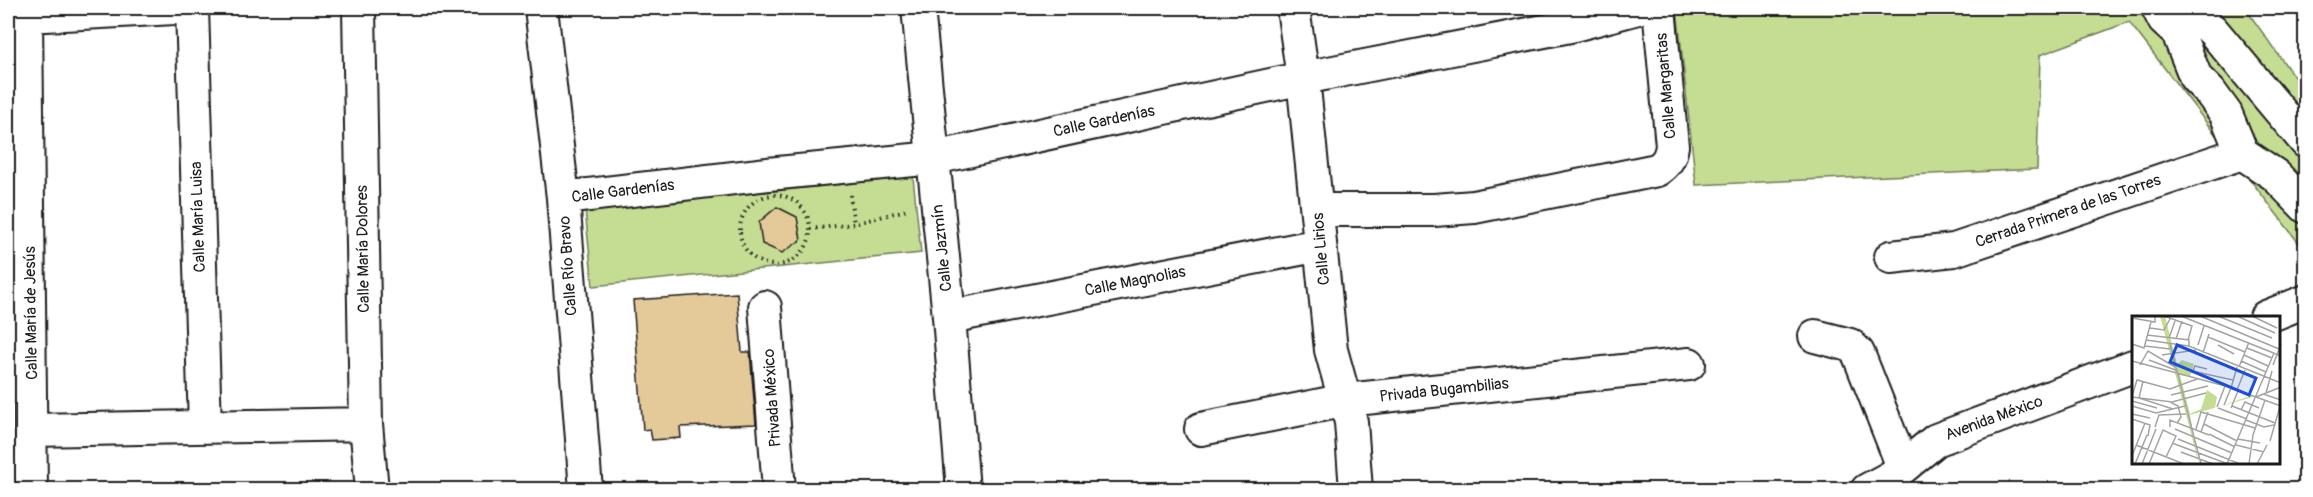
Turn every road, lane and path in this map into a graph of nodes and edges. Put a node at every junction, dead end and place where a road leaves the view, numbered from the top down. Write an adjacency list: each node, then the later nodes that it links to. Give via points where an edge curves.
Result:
1 (163, 8): 11 (street)
2 (192, 8): 32 (street, Calle María Luisa)
3 (359, 8): 31 (street, Calle María Dolores)
4 (542, 8): 16 (street, Calle Río Bravo)
5 (918, 8): 15 (street, Calle Jazmín)
6 (1293, 8): 12 (street, Calle Lirios)
7 (1638, 8): 12 (street, Calle Gardenías, via 1570,26)
8 (1659, 8): 19 (street, Calle Margaritas, via 1672,146 1671,156 1657,170 1474,207)
9 (2158, 8): 14 (street, via 2178,33 2196,78 2226,114)
10 (2188, 8): 13 (street, via 2213,31)
11 (17, 17): 34 (street, Calle María de Jesús)
12 (1304, 78): 15 (street, Calle Gardenías); 19 (street, Calle Lirios)
13 (2306, 142)
14 (2242, 153): 18 (street, via 2275,175); 22 (street, Cerrada Primera de las Torres, via 1954,250)
15 (934, 158): 16 (street, Calle Gardenías); 17 (street, Calle Jazmín)
16 (563, 198): 38 (street, Calle Río Bravo)
17 (937, 202): 20 (path, via 854,224); 26 (street, Calle Jazmín)
18 (2306, 207)
19 (1318, 210): 21 (street, Calle Lirios)
20 (810, 229): 20 (path, via 802,208 793,200 771,195 751,205 740,225 740,237 752,256 773,265 785,264 803,250)
21 (1320, 245): 26 (street, Calle Magnolias); 30 (street, Calle Lirios, via 1331,350)
22 (1891, 257)
23 (2306, 301): 25 (street)
24 (765, 307): 39 (street, Privada México)
25 (2268, 316)
26 (949, 317): 40 (street, Calle Jazmín)
27 (1815, 336): 35 (street, via 1850,345 1858,353)
28 (1689, 364): 30 (street, Privada Bugambilias)
29 (2132, 366): 35 (street, Avenida México, via 1936,440)
30 (1346, 400): 33 (street, Privada Bugambilias); 41 (street, Calle Lirios, via 1352,422)
31 (366, 424): 32 (street); 37 (street, Calle María Dolores)
32 (205, 426): 34 (street)
33 (1201, 429)
34 (32, 430): 36 (street, Calle María de Jesús)
35 (1903, 467): 42 (street, Avenida México)
36 (31, 489)
37 (372, 489)
38 (586, 489)
39 (779, 489)
40 (963, 489)
41 (1356, 489)
42 (1867, 489)

